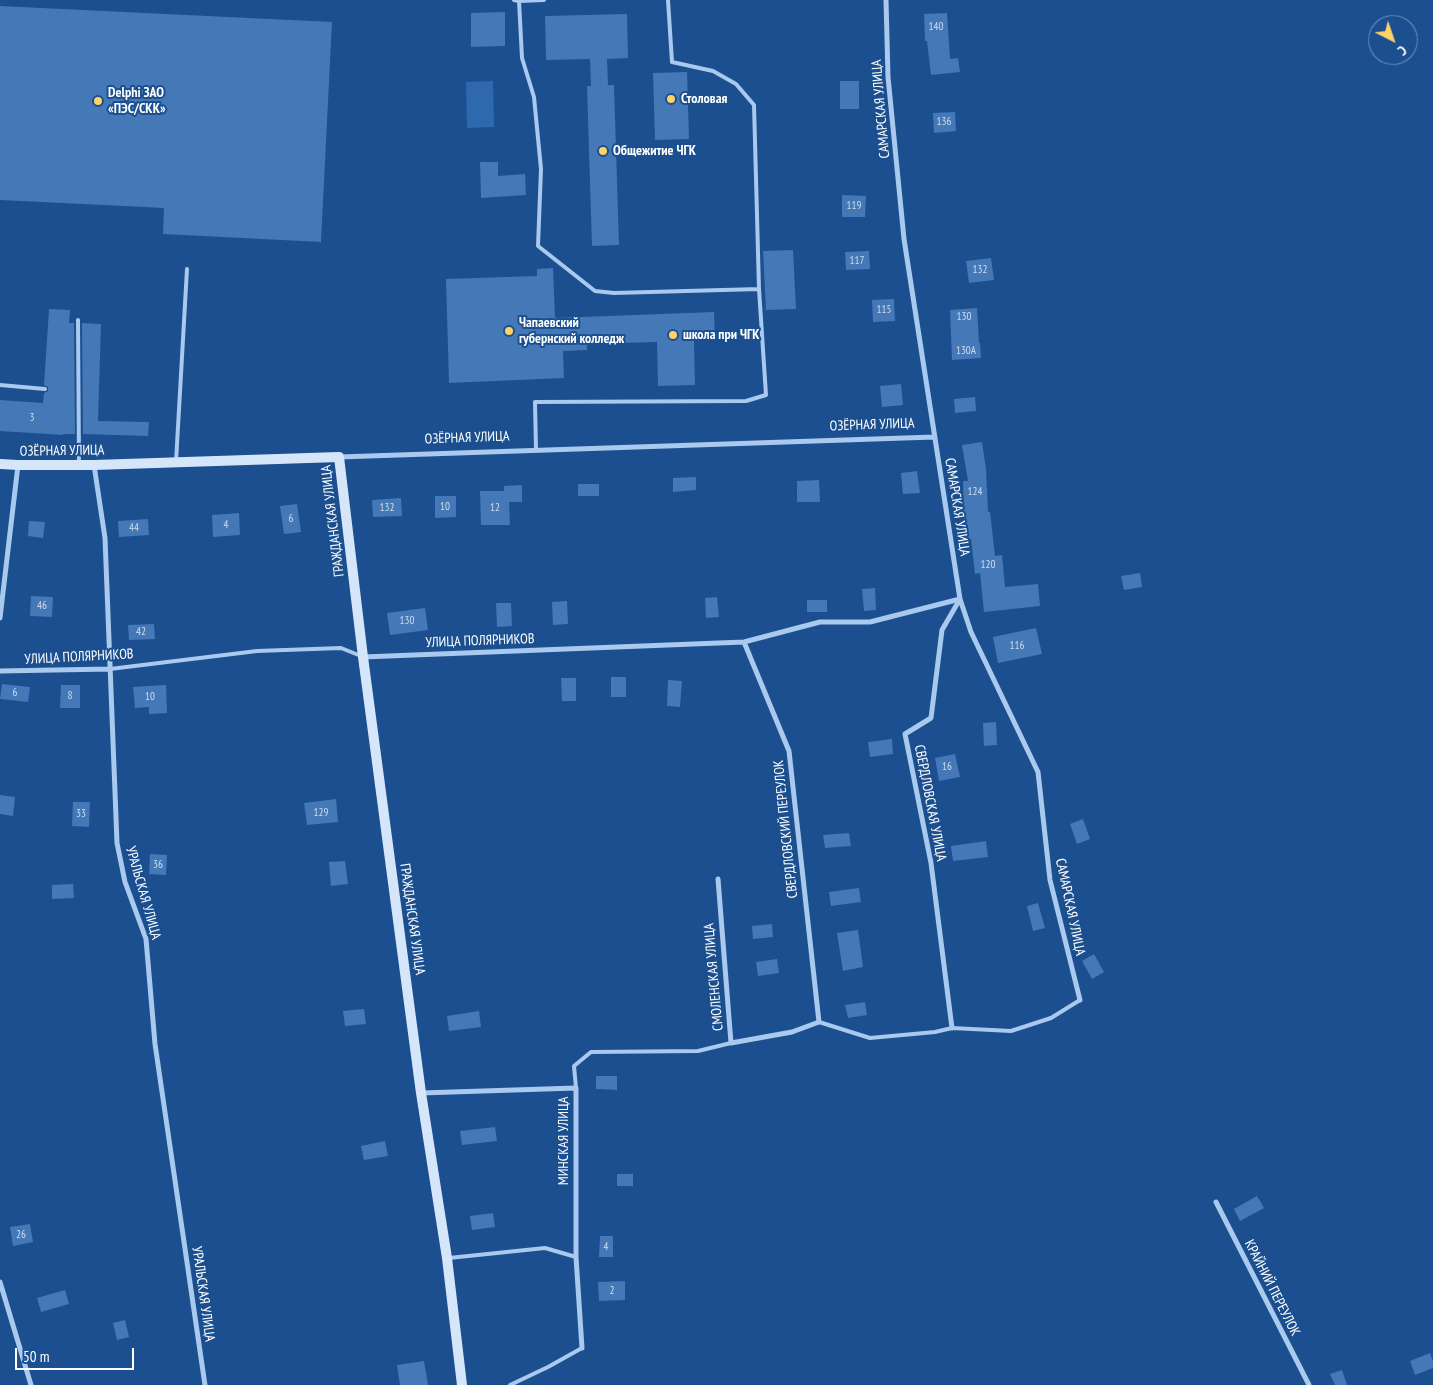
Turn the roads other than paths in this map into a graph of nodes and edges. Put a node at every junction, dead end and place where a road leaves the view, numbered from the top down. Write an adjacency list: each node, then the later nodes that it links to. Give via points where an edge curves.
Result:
1 (516, 0): 2 (lane); 6 (lane, via 522,58 534,97 541,169 538,246 596,291)
2 (544, 0)
3 (668, 0): 6 (lane, via 672,62 712,71 736,84 754,105)
4 (886, 0): 10 (street, САМАРСКАЯ УЛИЦА, via 888,77 904,239)
5 (187, 269): 13 (lane)
6 (759, 290): 11 (lane, via 766,395 746,401 536,402)
7 (78, 320): 16 (lane)
8 (0, 384): 9 (lane)
9 (45, 389)
10 (934, 437): 11 (street, ОЗЁРНАЯ УЛИЦА); 18 (street, САМАРСКАЯ УЛИЦА)
11 (536, 450): 12 (street, ОЗЁРНАЯ УЛИЦА)
12 (339, 456): 13 (street, ОЗЁРНАЯ УЛИЦА); 21 (street, ГРАЖДАНСКАЯ УЛИЦА)
13 (176, 462): 15 (street, ОЗЁРНАЯ УЛИЦА)
14 (0, 464): 17 (street, ОЗЁРНАЯ УЛИЦА)
15 (94, 464): 16 (street, ОЗЁРНАЯ УЛИЦА); 22 (street, УРАЛЬСКАЯ УЛИЦА, via 105,538)
16 (79, 465): 17 (street, ОЗЁРНАЯ УЛИЦА)
17 (18, 466): 19 (street)
18 (960, 599): 20 (street, УЛИЦА ПОЛЯРНИКОВ, via 870,622 820,622); 25 (street, САМАРСКАЯ УЛИЦА, via 970,632 1038,772 1050,880); 27 (street, СВЕРДЛОВСКАЯ УЛИЦА, via 942,630 931,718 905,734 931,863)
19 (0, 618)
20 (744, 642): 21 (street, УЛИЦА ПОЛЯРНИКОВ); 26 (street, СВЕРДЛОВСКИЙ ПЕРЕУЛОК, via 789,751)
21 (363, 657): 22 (lane, УЛИЦА ПОЛЯРНИКОВ, via 341,648 257,651); 30 (street, ГРАЖДАНСКАЯ УЛИЦА)
22 (110, 669): 23 (street, УЛИЦА ПОЛЯРНИКОВ); 37 (street, УРАЛЬСКАЯ УЛИЦА, via 117,843 125,882 146,939 155,1044)
23 (0, 671)
24 (718, 879): 28 (street, СМОЛЕНСКАЯ УЛИЦА)
25 (1080, 1000): 27 (lane, via 1051,1018 1011,1030)
26 (819, 1022): 27 (lane, via 870,1038); 28 (street, СМОЛЕНСКАЯ УЛИЦА, via 792,1032)
27 (952, 1028)
28 (731, 1043): 29 (lane, via 698,1051 592,1052 574,1066)
29 (576, 1088): 30 (street, МИНСКАЯ УЛИЦА); 32 (street, МИНСКАЯ УЛИЦА)
30 (421, 1092): 33 (street, ГРАЖДАНСКАЯ УЛИЦА)
31 (1216, 1202): 40 (street, КРАЙНИЙ ПЕРЕУЛОК)
32 (576, 1257): 33 (lane, via 544,1248); 35 (street, МИНСКАЯ УЛИЦА)
33 (447, 1258): 38 (street, ГРАЖДАНСКАЯ УЛИЦА)
34 (0, 1282): 36 (street)
35 (582, 1348): 39 (lane)
36 (31, 1385)
37 (205, 1385)
38 (462, 1385)
39 (510, 1385)
40 (1309, 1385)

